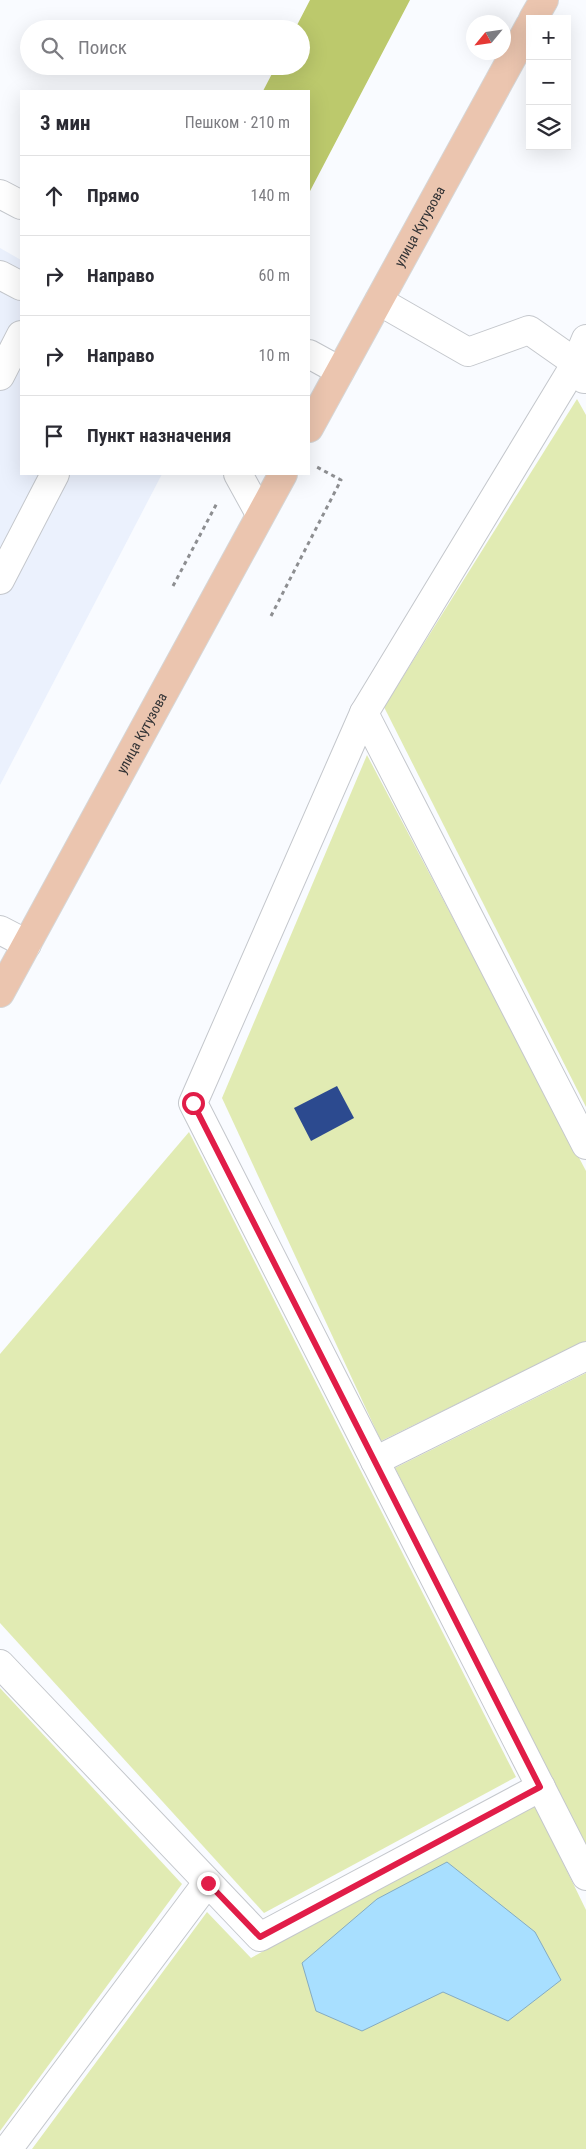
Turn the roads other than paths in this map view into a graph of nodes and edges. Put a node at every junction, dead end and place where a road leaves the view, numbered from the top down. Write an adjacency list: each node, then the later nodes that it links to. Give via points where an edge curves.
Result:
1 (544, 0): 2 (main road)
2 (535, 15)
3 (526, 32): 8 (main road, улица Кутузова)
4 (0, 194): 5 (lane)
5 (20, 204)
6 (0, 275): 7 (lane)
7 (20, 285)
8 (379, 301): 11 (lane, via 468,352 529,330); 12 (main road, улица Кутузова)
9 (20, 337): 13 (lane)
10 (310, 355): 12 (lane)
11 (583, 361): 20 (lane)
12 (340, 371): 14 (main road, улица Кутузова)
13 (0, 376)
14 (310, 426)
15 (54, 475): 19 (lane)
16 (239, 475): 18 (lane)
17 (282, 475): 18 (main road, улица Кутузова)
18 (260, 514): 22 (main road, улица Кутузова)
19 (0, 580)
20 (364, 713): 24 (lane); 26 (lane, via 193,1103)
21 (0, 930): 22 (lane)
22 (27, 944): 23 (main road, улица Кутузова)
23 (0, 992)
24 (586, 1145)
25 (586, 1356): 26 (lane)
26 (375, 1461): 28 (lane)
27 (0, 1664): 30 (lane)
28 (540, 1787): 29 (lane); 30 (lane, via 260,1937)
29 (586, 1876)
30 (208, 1883): 31 (lane)
31 (8, 2149)

